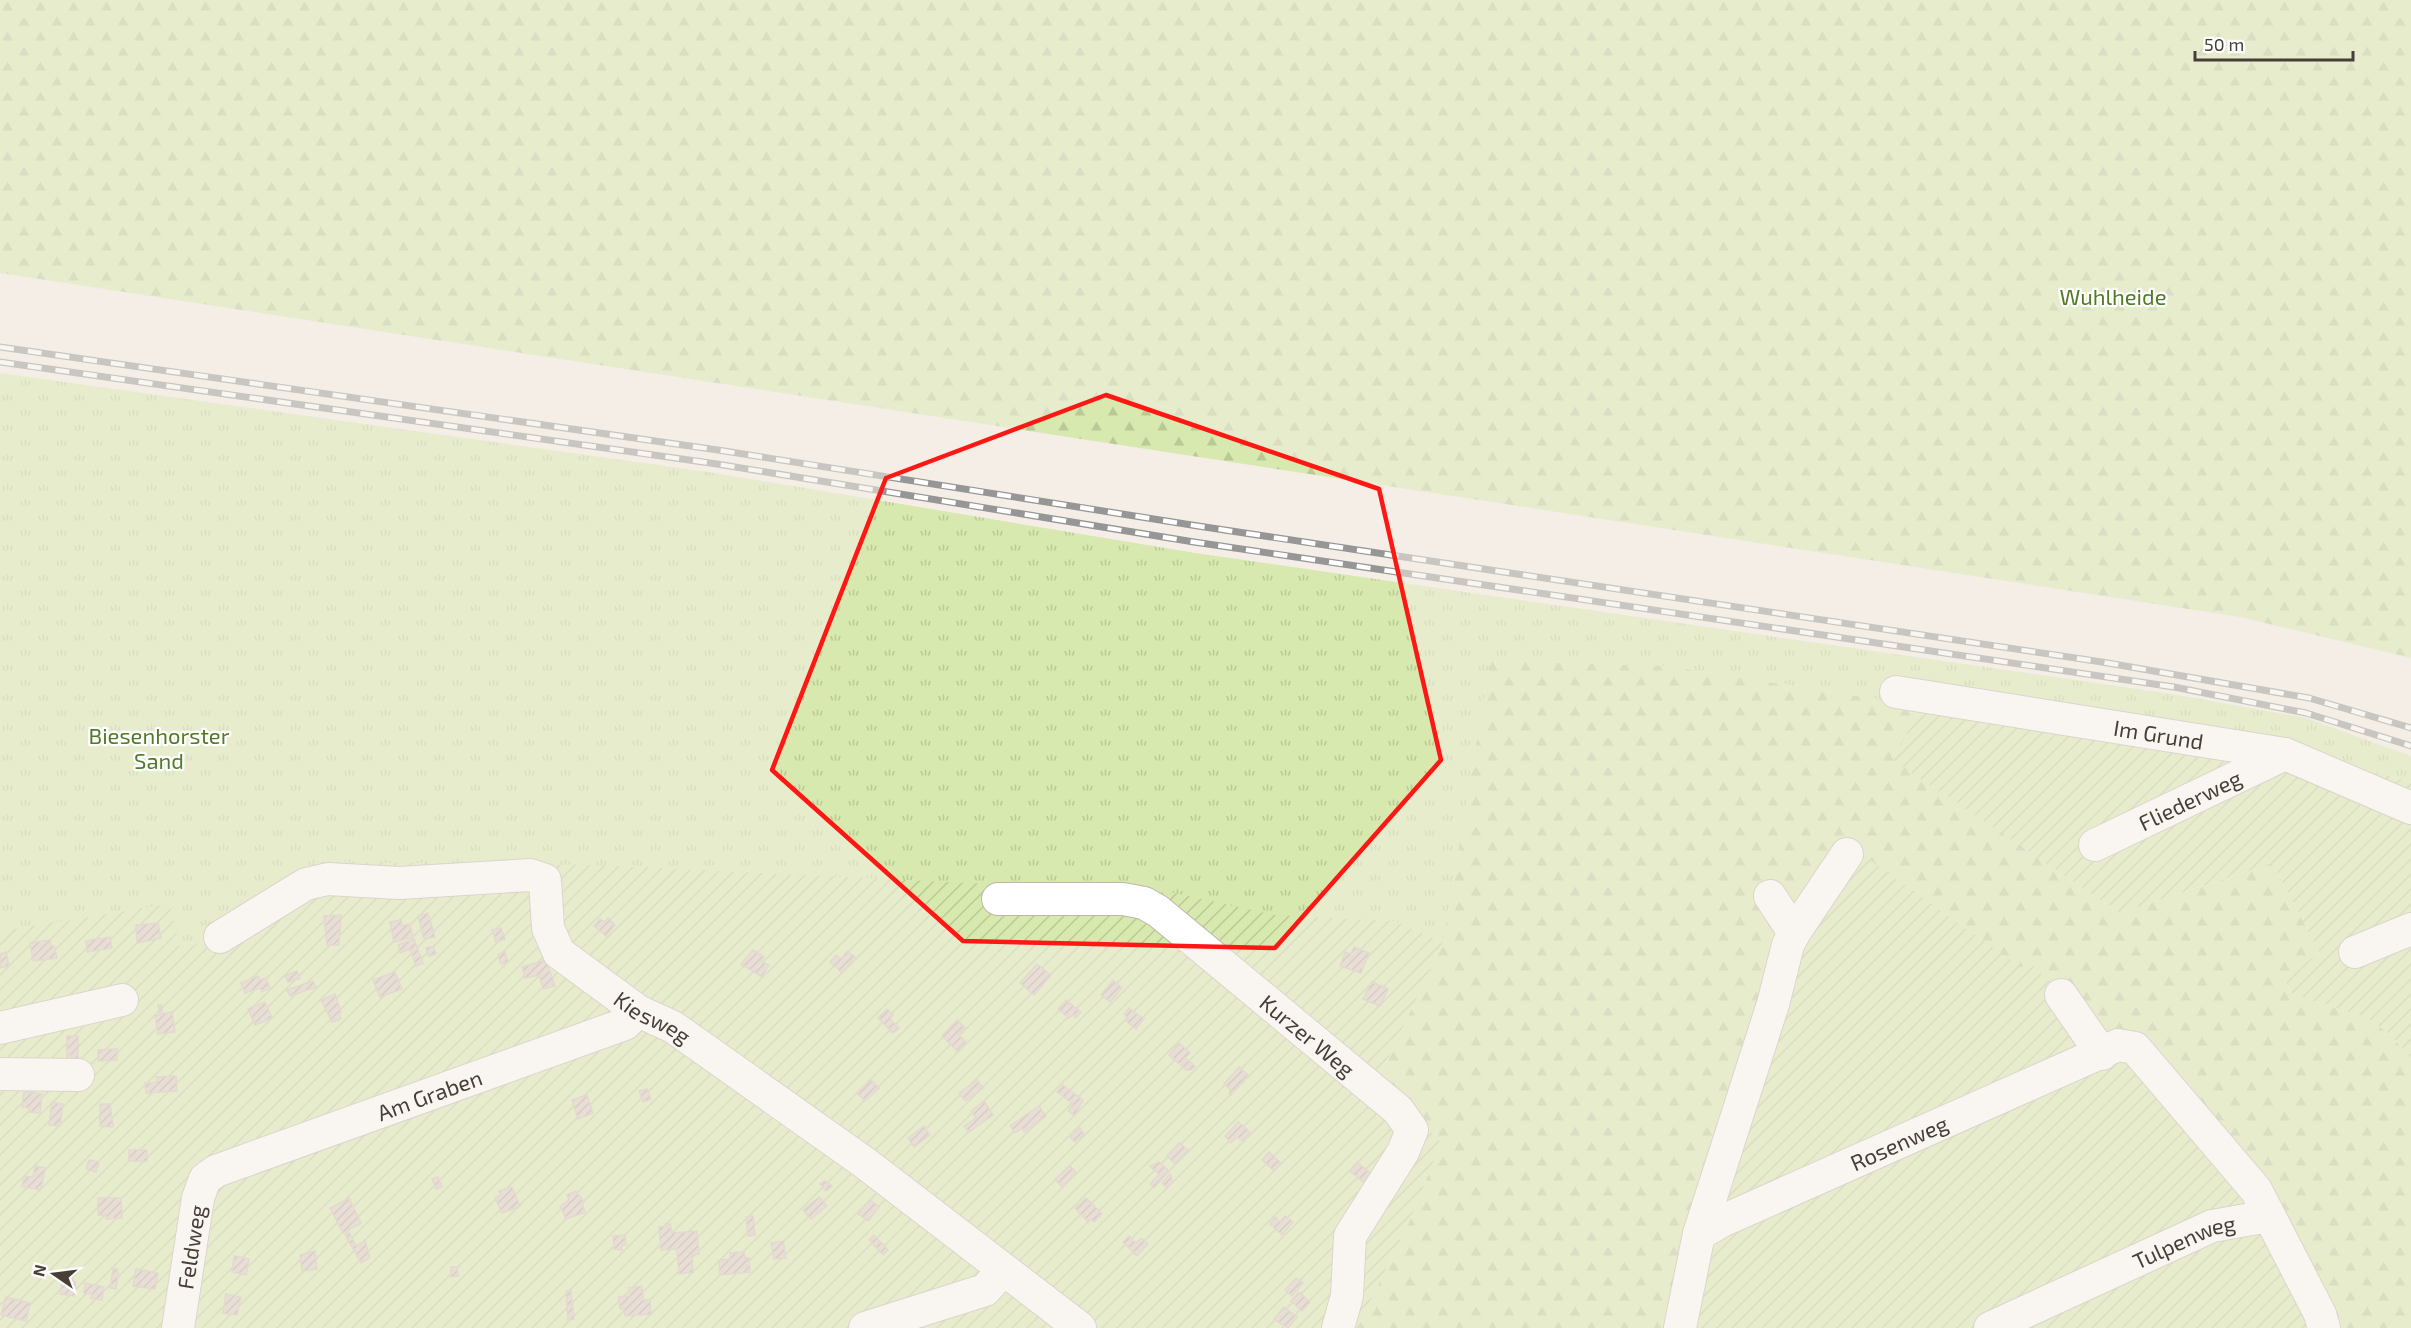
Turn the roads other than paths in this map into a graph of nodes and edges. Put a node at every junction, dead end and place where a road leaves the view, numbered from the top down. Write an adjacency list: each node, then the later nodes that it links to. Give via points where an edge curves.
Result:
1 (1896, 692): 2 (lane, Im Grund)
2 (2285, 754): 3 (lane, Im Grund); 4 (lane, Fliederweg)
3 (2411, 808)
4 (2095, 845)
5 (1846, 854): 9 (lane)
6 (1770, 896): 9 (lane)
7 (998, 899): 26 (lane, Kurzer Weg, via 1123,899 1144,903 1398,1110 1412,1130 1403,1152 1350,1236 1347,1296)
8 (2411, 929): 11 (lane)
9 (1794, 933): 21 (lane)
10 (220, 936): 14 (lane, Kiesweg, via 306,884 328,879 399,883 530,875 544,880 548,928 560,953)
11 (2355, 952)
12 (2061, 995): 16 (lane)
13 (122, 1000): 15 (lane)
14 (638, 1011): 19 (lane, Am Graben, via 625,1024); 22 (lane, Kiesweg, via 674,1027 856,1156)
15 (0, 1028)
16 (2102, 1054): 20 (lane, Rosenweg, via 2118,1046 2135,1048 2256,1191); 21 (lane, Rosenweg)
17 (0, 1074): 18 (lane)
18 (78, 1074)
19 (216, 1171): 23 (lane, Feldweg, via 205,1179 198,1198)
20 (2269, 1216): 28 (lane, Tulpenweg, via 2212,1226); 29 (lane, Tulpenweg)
21 (1699, 1233): 27 (lane)
22 (1003, 1270): 24 (lane, via 985,1290); 25 (lane, Kiesweg)
23 (178, 1328)
24 (865, 1328)
25 (1080, 1328)
26 (1338, 1328)
27 (1680, 1328)
28 (1990, 1328)
29 (2324, 1328)

